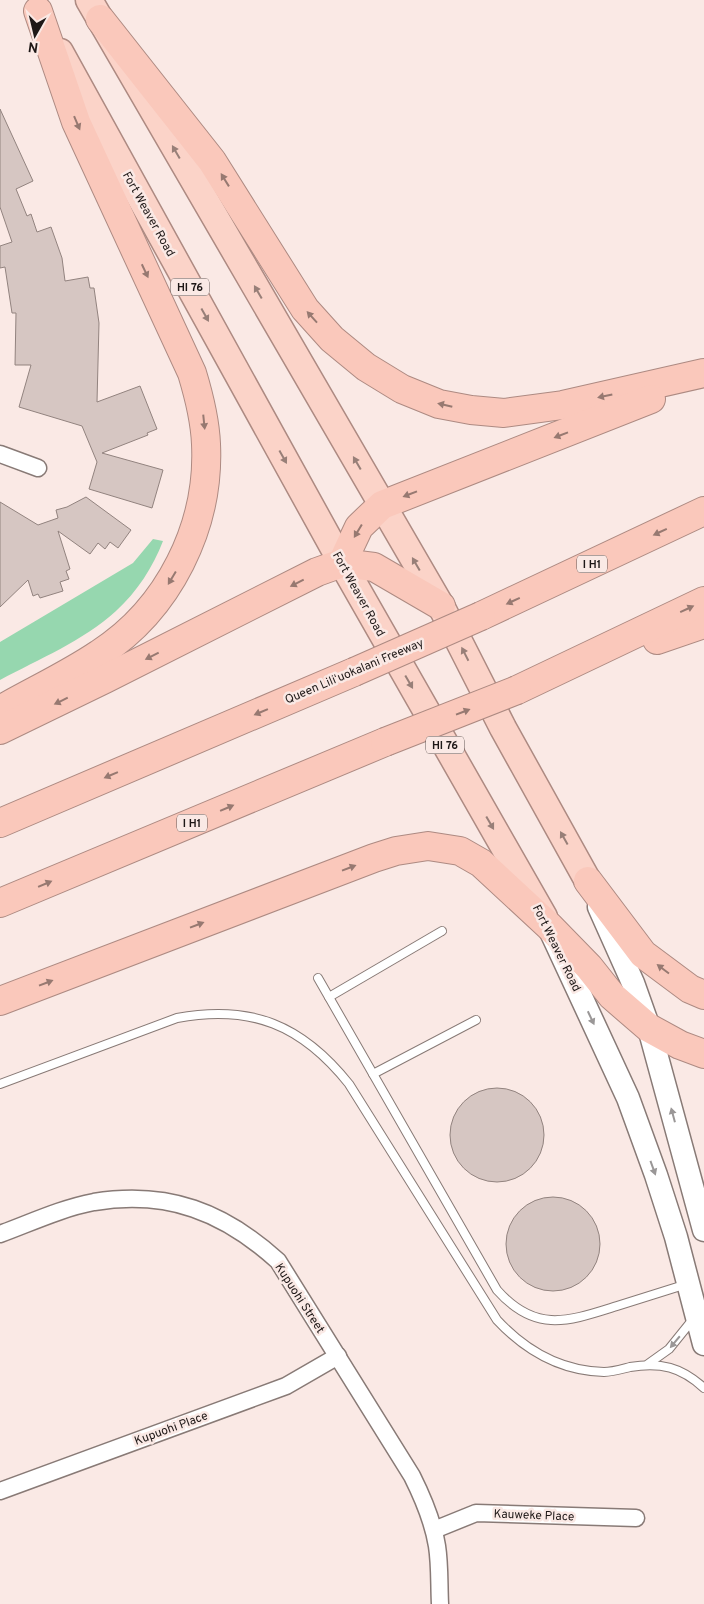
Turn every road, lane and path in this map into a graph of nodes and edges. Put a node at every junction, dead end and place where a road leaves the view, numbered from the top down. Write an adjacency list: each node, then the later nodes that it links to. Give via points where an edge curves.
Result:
1 (34, 6): 9 (highway, Fort Weaver Road / HI 76, one-way to 9); 14 (highway, one-way to 14, via 76,122 192,373 202,412 205,471 201,505 190,542 174,576 158,599 136,624 100,654)
2 (94, 10): 3 (highway, one-way to 2, via 563,405 504,413 439,404 402,389 366,368 332,340 305,309 212,160); 7 (highway, one-way to 2)
3 (704, 373)
4 (704, 379): 7 (highway, one-way to 7)
5 (0, 454): 6 (street)
6 (38, 468)
7 (382, 505): 9 (highway, one-way to 9, via 359,527); 11 (highway, one-way to 7)
8 (704, 512): 16 (highway, Queen Liliʻuokalani Freeway / I H1, one-way to 16, bridge, via 354,672)
9 (342, 564): 11 (highway, via 374,567); 15 (highway, one-way to 15, via 317,572); 19 (highway, Fort Weaver Road / HI 76, one-way to 19)
10 (704, 601): 13 (highway, I H1, one-way to 10)
11 (440, 606): 17 (highway, one-way to 11)
12 (704, 624): 13 (highway)
13 (517, 690): 18 (highway, I H1, one-way to 13, bridge)
14 (0, 710)
15 (0, 730)
16 (0, 822)
17 (588, 881): 22 (highway, one-way to 17, via 690,989 644,954); 26 (main road)
18 (0, 903)
19 (549, 926): 24 (highway, one-way to 19, via 374,858 410,848 428,846 460,851 481,863); 26 (highway, via 612,996); 32 (main road, Fort Weaver Road / HI 76, one-way to 32, via 628,1098 656,1175)
20 (442, 931): 23 (lane)
21 (318, 978): 23 (lane)
22 (704, 995)
23 (329, 997): 28 (lane)
24 (0, 1001)
25 (476, 1020): 28 (lane)
26 (649, 1028): 27 (highway); 30 (main road, one-way to 26)
27 (704, 1054)
28 (373, 1074): 32 (lane, via 497,1290 513,1306 539,1318 568,1320)
29 (0, 1084): 36 (lane, via 177,1018 226,1013 274,1024 316,1048 349,1084 497,1320 509,1333 544,1357 584,1370 605,1372)
30 (704, 1230)
31 (0, 1234): 35 (street, Kupuohi Street, via 64,1210 92,1202 121,1199 179,1204 207,1213 249,1236 278,1261)
32 (689, 1284): 33 (main road, Fort Weaver Road / HI 76)
33 (697, 1315): 34 (main road, Fort Weaver Road / HI 76); 36 (lane, one-way to 36, via 669,1349)
34 (704, 1344)
35 (338, 1356): 38 (street, Kupuohi Place, via 286,1386); 40 (street, Kupuohi Street, via 412,1476)
36 (648, 1364): 37 (lane, via 667,1366)
37 (704, 1388)
38 (0, 1491)
39 (636, 1518): 40 (street, Kauweke Place, via 476,1513)
40 (434, 1530): 41 (street, Kupuohi Street)
41 (440, 1604)

